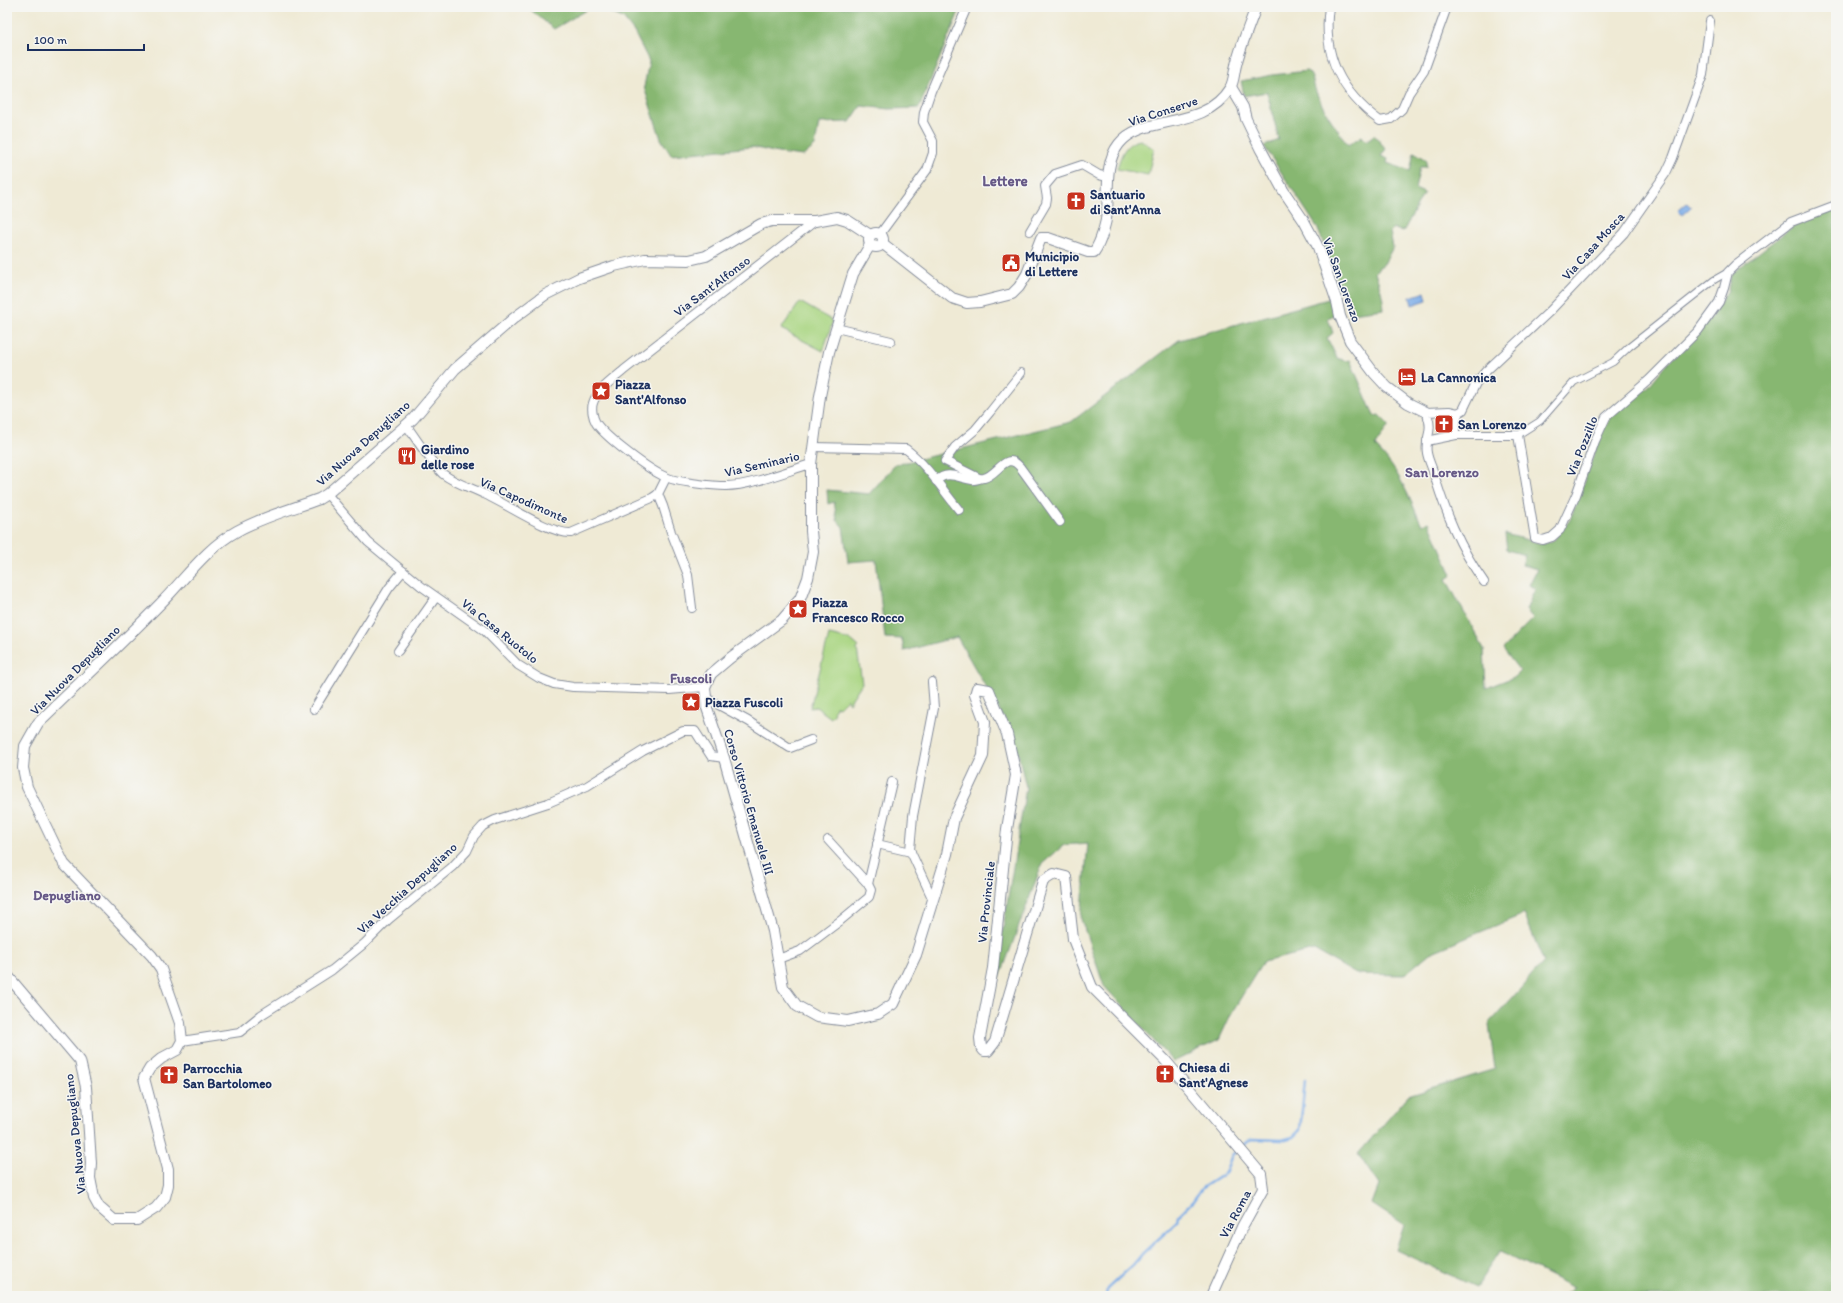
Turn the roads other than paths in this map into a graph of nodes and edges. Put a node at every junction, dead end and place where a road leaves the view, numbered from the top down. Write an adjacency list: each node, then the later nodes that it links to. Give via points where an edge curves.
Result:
1 (967, 7): 11 (street, via 924,112 923,122 933,141 933,153 927,170)
2 (1256, 7): 6 (street, via 1236,63)
3 (1329, 7): 4 (street, via 1326,36 1335,69 1363,108 1380,121 1391,119 1402,109 1424,71)
4 (1447, 7)
5 (1710, 20): 17 (street, Via Casa Mosca, via 1703,75 1673,158 1662,178 1624,233 1550,311 1485,372 1476,383 1463,410)
6 (1231, 87): 7 (street, Via Conserve, via 1211,109 1139,130 1128,136 1118,144); 16 (street, Via San Lorenzo, via 1243,107 1260,148 1318,247 1350,341 1387,387 1408,403)
7 (1108, 177): 10 (street, via 1082,165 1055,174 1045,186 1046,204); 11 (street, Via Conserve, via 1107,213 1094,252 1041,238 1027,274 1012,294 967,303 952,298)
8 (1836, 205): 12 (street, via 1791,222)
9 (815, 221): 11 (street, Via Nuova Depugliano, via 837,217 847,220); 18 (street, Via Sant'Alfonso, via 602,390 593,402); 19 (street, Via Nuova Depugliano, via 772,221 761,224 706,256 689,260 645,259 579,278 545,295 514,318 455,369)
10 (1030, 231)
11 (876, 239): 13 (street, via 853,274)
12 (1728, 272): 21 (street, via 1714,280 1613,362 1574,382 1540,421); 21 (street, Via Pozzillo, via 1719,302 1698,331 1649,380 1606,417 1594,441 1576,495 1560,530 1543,540 1535,538)
13 (836, 328): 14 (street); 23 (street, via 829,352)
14 (891, 341)
15 (1021, 373): 26 (street, via 975,430 955,447 945,461)
16 (1426, 412): 17 (street, Via San Lorenzo); 22 (street, via 1431,425)
17 (1458, 413): 20 (street)
18 (595, 422): 25 (street, Via Seminario, via 634,456)
19 (406, 424): 28 (street, Via Nuova Depugliano); 29 (street, Via Capodimonte, via 442,473 456,483 483,493 564,533 571,533)
20 (1454, 435): 21 (street); 22 (street)
21 (1518, 435)
22 (1427, 441): 33 (street, via 1427,454 1437,486 1460,544)
23 (813, 447): 24 (street); 27 (street, via 906,449)
24 (811, 464): 25 (street, Via Seminario, via 727,486); 38 (street, via 813,552 808,578 800,599 782,620 711,674)
25 (666, 478): 29 (street)
26 (979, 478): 27 (street, via 974,481 945,475); 31 (street, via 985,478 1006,462 1016,462)
27 (936, 481): 30 (street)
28 (327, 494): 32 (street, Via Casa Ruotolo, via 368,542); 52 (street, Via Nuova Depugliano, via 254,523 222,541 38,723 25,746 23,768 27,788 64,864 152,956 161,969 180,1023)
29 (658, 494): 35 (street, via 688,575)
30 (958, 510)
31 (1060, 522)
32 (402, 571): 34 (street, Via Casa Ruotolo); 40 (street)
33 (1484, 582)
34 (436, 597): 36 (street); 38 (street, Via Casa Ruotolo, via 485,631 518,665 554,684 573,687 669,690)
35 (692, 608)
36 (398, 651)
37 (932, 682): 46 (street, via 934,708 913,816)
38 (705, 687): 39 (street, Corso Vittorio Emanuele III)
39 (706, 698): 41 (street, via 790,748); 42 (street, Corso Vittorio Emanuele III)
40 (314, 709)
41 (811, 740)
42 (724, 758): 49 (street, Corso Vittorio Emanuele III, via 773,931); 52 (street, Via Vecchia Depugliano, via 711,756 695,730 683,731 643,751 587,786 483,826 474,836 467,851 452,866 332,970 261,1015 240,1032)
43 (892, 782): 45 (street)
44 (828, 840): 47 (street)
45 (877, 844): 46 (street); 47 (street)
46 (911, 852): 48 (street)
47 (868, 884): 49 (street, via 871,890 869,897 800,951)
48 (933, 900): 51 (street, Via Provinciale, via 916,955 893,1004 878,1014 848,1021 817,1017); 53 (street, Via Provinciale, via 947,854 954,818 983,756 985,722 975,695 977,688 989,690 1007,734 1016,775 1007,829 993,968 980,1038 981,1047 988,1051 995,1042 1043,881 1054,874 1066,877 1073,939 1092,987 1165,1060)
49 (778, 959): 51 (street, Corso Vittorio Emanuele III, via 783,987)
50 (7, 975): 52 (street, Via Nuova Depugliano, via 80,1061 86,1087 90,1178 94,1198 99,1207 114,1220 137,1220 156,1208 165,1197 168,1169 144,1078 150,1068 177,1050)
51 (797, 1006)
52 (182, 1040)
53 (1225, 1130): 54 (street, Via Roma, via 1258,1168 1263,1180 1263,1189 1242,1227)
54 (1211, 1296)

